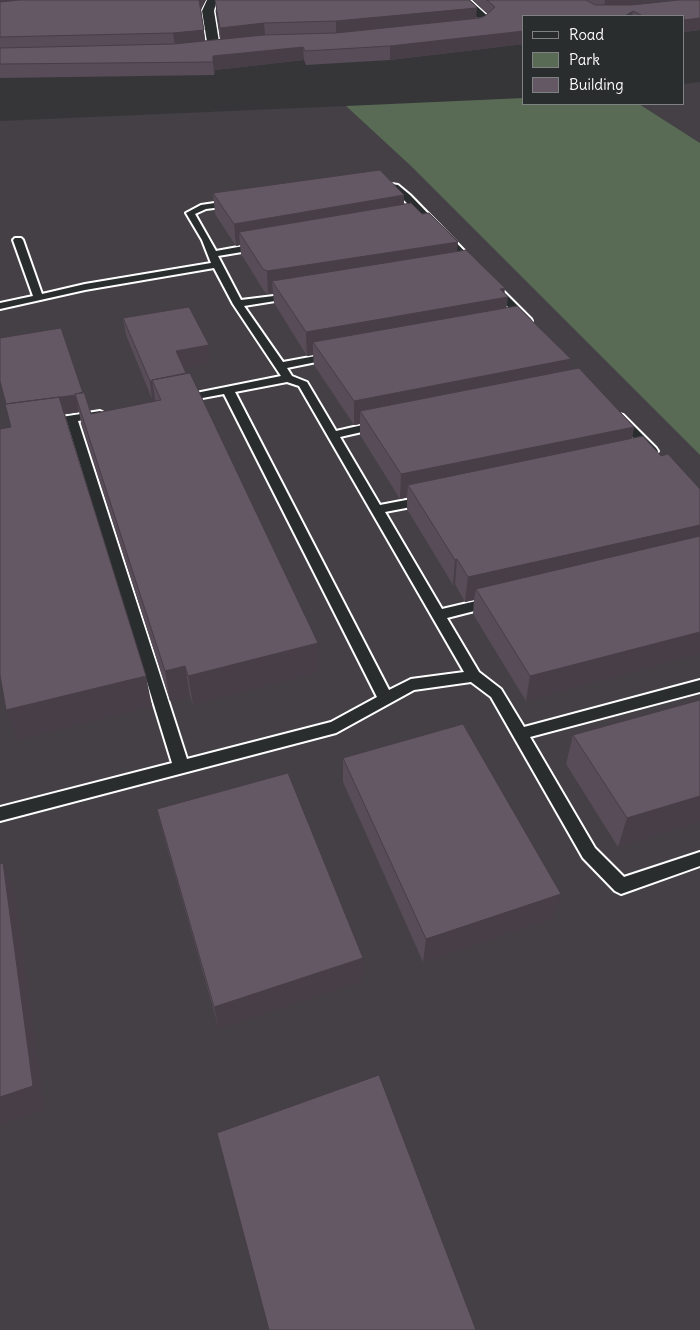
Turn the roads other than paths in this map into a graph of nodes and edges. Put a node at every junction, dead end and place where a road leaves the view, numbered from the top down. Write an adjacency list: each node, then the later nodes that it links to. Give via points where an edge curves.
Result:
1 (215, 0): 4 (street, via 212,0 208,11)
2 (463, 0): 3 (street, via 486,20 479,26)
3 (440, 30)
4 (213, 48)
5 (372, 186): 15 (lane, via 395,187)
6 (244, 202): 9 (lane, via 204,207 190,213)
7 (18, 240): 12 (lane)
8 (271, 244): 9 (lane)
9 (212, 254): 10 (lane)
10 (217, 265): 12 (lane); 13 (lane)
11 (307, 293): 13 (lane)
12 (38, 297): 14 (lane)
13 (238, 304): 17 (lane)
14 (0, 306)
15 (525, 323)
16 (346, 354): 17 (lane)
17 (280, 366): 18 (lane)
18 (288, 378): 19 (lane); 26 (lane, via 303,384)
19 (228, 390): 20 (lane); 34 (lane)
20 (167, 401)
21 (613, 411): 27 (lane)
22 (110, 412): 23 (lane)
23 (72, 419): 25 (lane); 36 (lane)
24 (391, 423): 26 (lane)
25 (36, 424)
26 (333, 435): 29 (lane)
27 (652, 455)
28 (444, 496): 29 (lane)
29 (377, 510): 31 (lane)
30 (506, 599): 31 (lane)
31 (438, 615): 32 (lane)
32 (474, 676): 34 (lane, via 411,685); 35 (lane, via 496,693)
33 (700, 686): 35 (lane)
34 (386, 699): 36 (lane, via 336,727)
35 (519, 734): 38 (lane, via 589,853 621,886)
36 (182, 768): 37 (lane)
37 (0, 814)
38 (700, 859)

